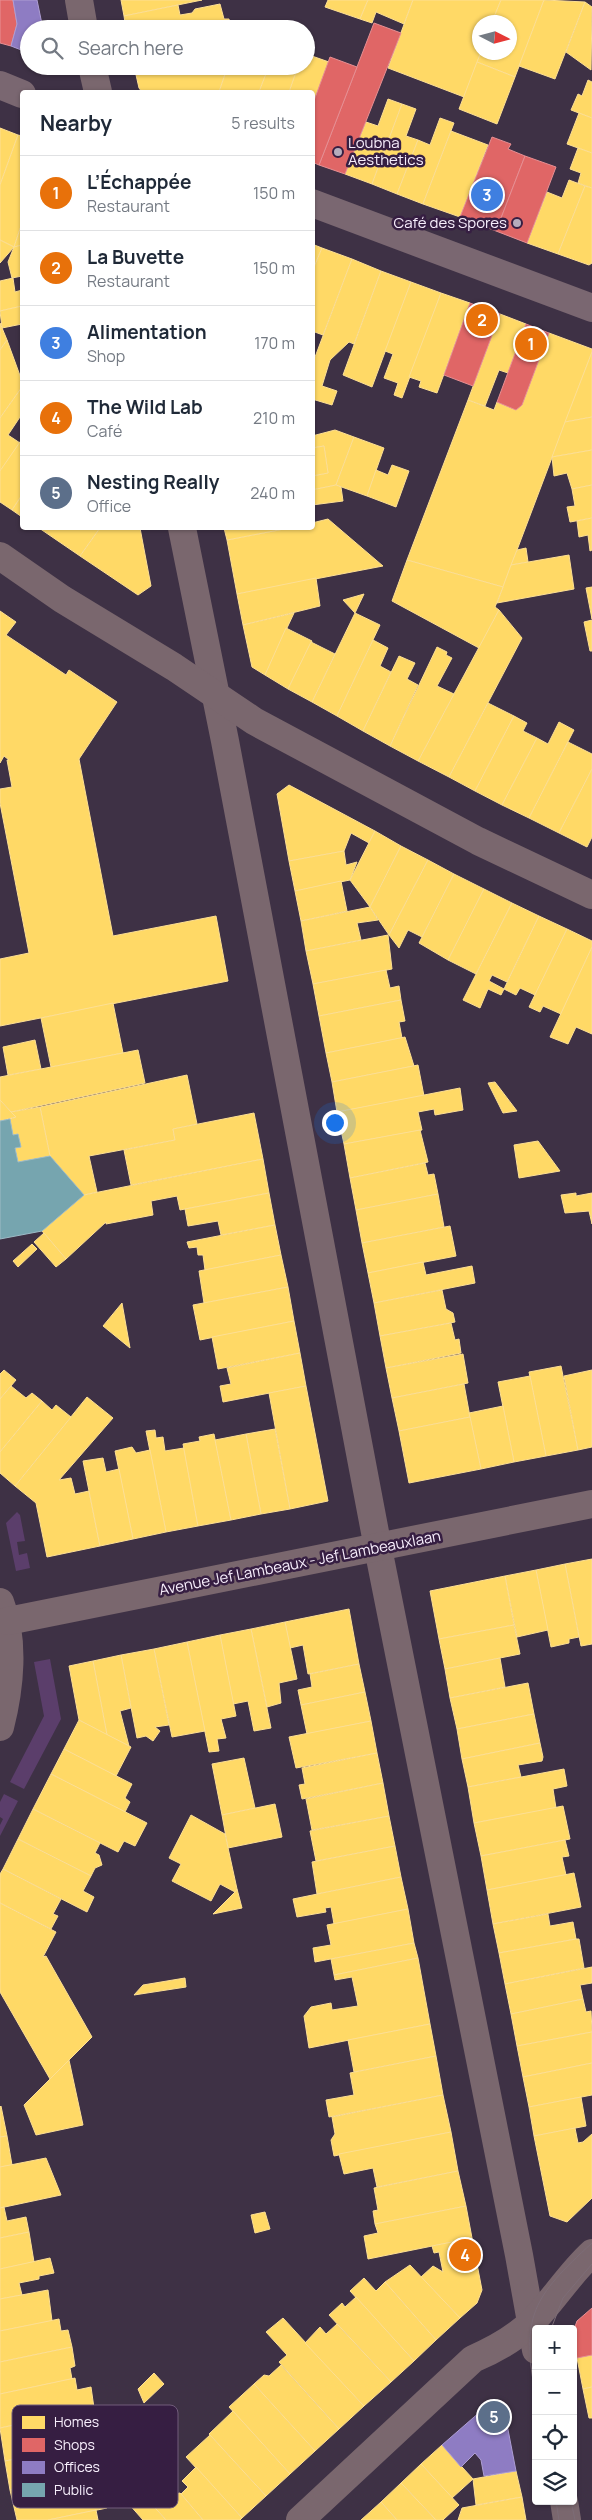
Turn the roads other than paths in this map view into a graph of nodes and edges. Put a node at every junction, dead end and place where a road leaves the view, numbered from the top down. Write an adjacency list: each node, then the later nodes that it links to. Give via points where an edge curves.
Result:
1 (78, 0): 2 (street)
2 (82, 20)
3 (94, 75): 5 (street)
4 (0, 85): 6 (main road)
5 (98, 90)
6 (20, 93)
7 (315, 203): 8 (main road)
8 (592, 308)
9 (182, 530): 11 (street)
10 (0, 556): 11 (street, via 62,599)
11 (216, 695): 12 (street, via 254,722 478,841); 14 (street)
12 (592, 895)
13 (592, 1504): 14 (street, Avenue Jef Lambeaux - Jef Lambeauxlaan)
14 (378, 1548): 15 (street, Avenue Jef Lambeaux - Jef Lambeauxlaan); 18 (street)
15 (4, 1611): 16 (street, via 9,1680)
16 (0, 1727)
17 (592, 2253): 18 (street)
18 (531, 2322): 19 (street); 21 (street, via 500,2347 473,2359)
19 (532, 2328)
20 (565, 2505): 22 (street)
21 (300, 2520)
22 (567, 2520)

